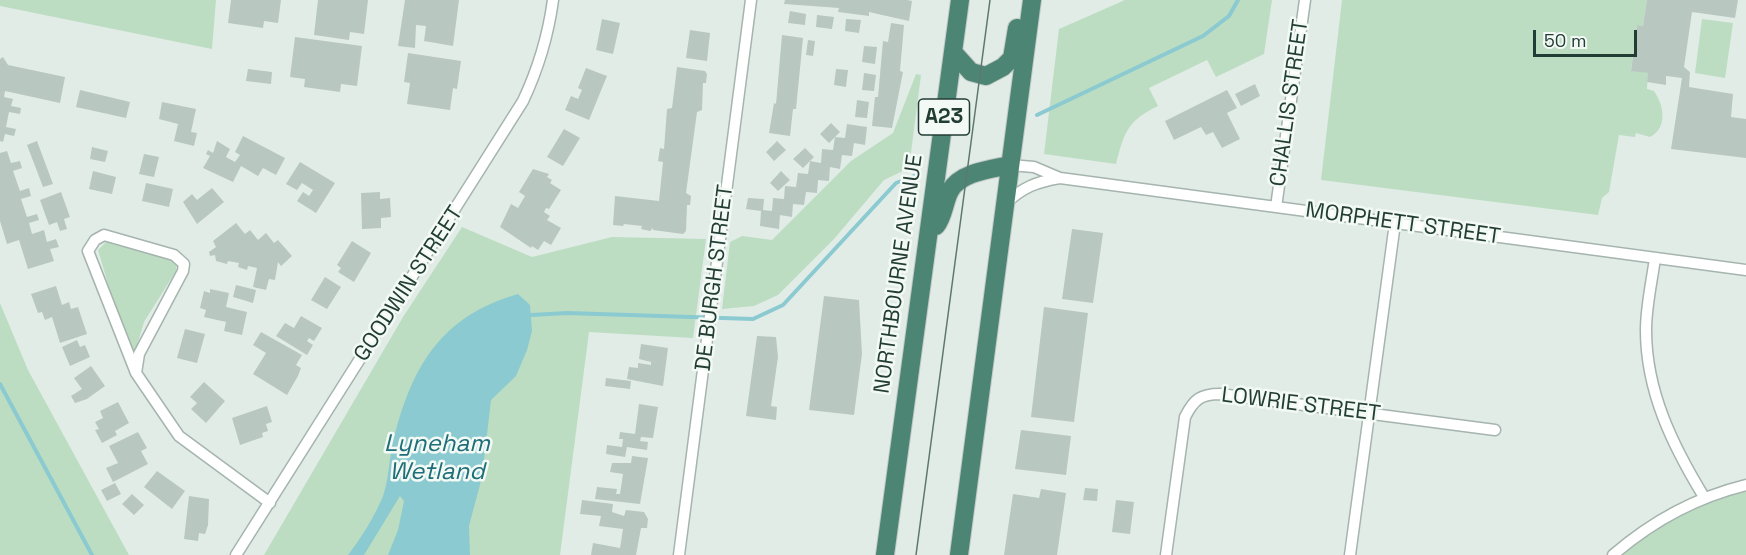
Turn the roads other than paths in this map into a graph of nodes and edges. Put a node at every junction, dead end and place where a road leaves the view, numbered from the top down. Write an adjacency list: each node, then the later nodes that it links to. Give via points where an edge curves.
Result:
1 (553, 0): 21 (street, GOODWIN STREET, via 548,37 523,101)
2 (751, 0): 23 (street, DE BURGH STREET)
3 (960, 0): 7 (highway, NORTHBOURNE AVENUE / A23)
4 (1022, 0): 7 (highway, via 1012,58 1003,67 980,75 961,64)
5 (1032, 0): 8 (highway)
6 (1305, 0): 11 (street, CHALLIS STREET)
7 (953, 52): 13 (highway, NORTHBOURNE AVENUE / A23)
8 (1011, 165): 9 (street, MORPHETT STREET, via 1034,167); 10 (highway); 13 (highway, via 978,172 956,183)
9 (1060, 178): 10 (street, MORPHETT STREET, via 1033,183); 11 (street, MORPHETT STREET)
10 (1005, 204): 25 (highway)
11 (1276, 207): 12 (street, MORPHETT STREET)
12 (1395, 223): 14 (street, MORPHETT STREET); 17 (street)
13 (929, 234): 24 (highway, NORTHBOURNE AVENUE / A23)
14 (1655, 258): 15 (street, MORPHETT STREET); 20 (street, via 1646,329 1648,371 1671,437)
15 (1746, 270)
16 (136, 373): 16 (street, via 88,251 94,240 104,235 174,255 184,264 139,354); 21 (street, via 179,436)
17 (1369, 414): 18 (street, LOWRIE STREET); 26 (street, LOWRIE STREET, via 1203,394 1192,403 1185,417); 27 (street)
18 (1495, 430)
19 (1746, 485): 20 (street)
20 (1704, 497): 28 (street)
21 (270, 503): 22 (street, GOODWIN STREET)
22 (236, 555)
23 (679, 555)
24 (885, 555)
25 (959, 555)
26 (1166, 555)
27 (1350, 555)
28 (1613, 555)

